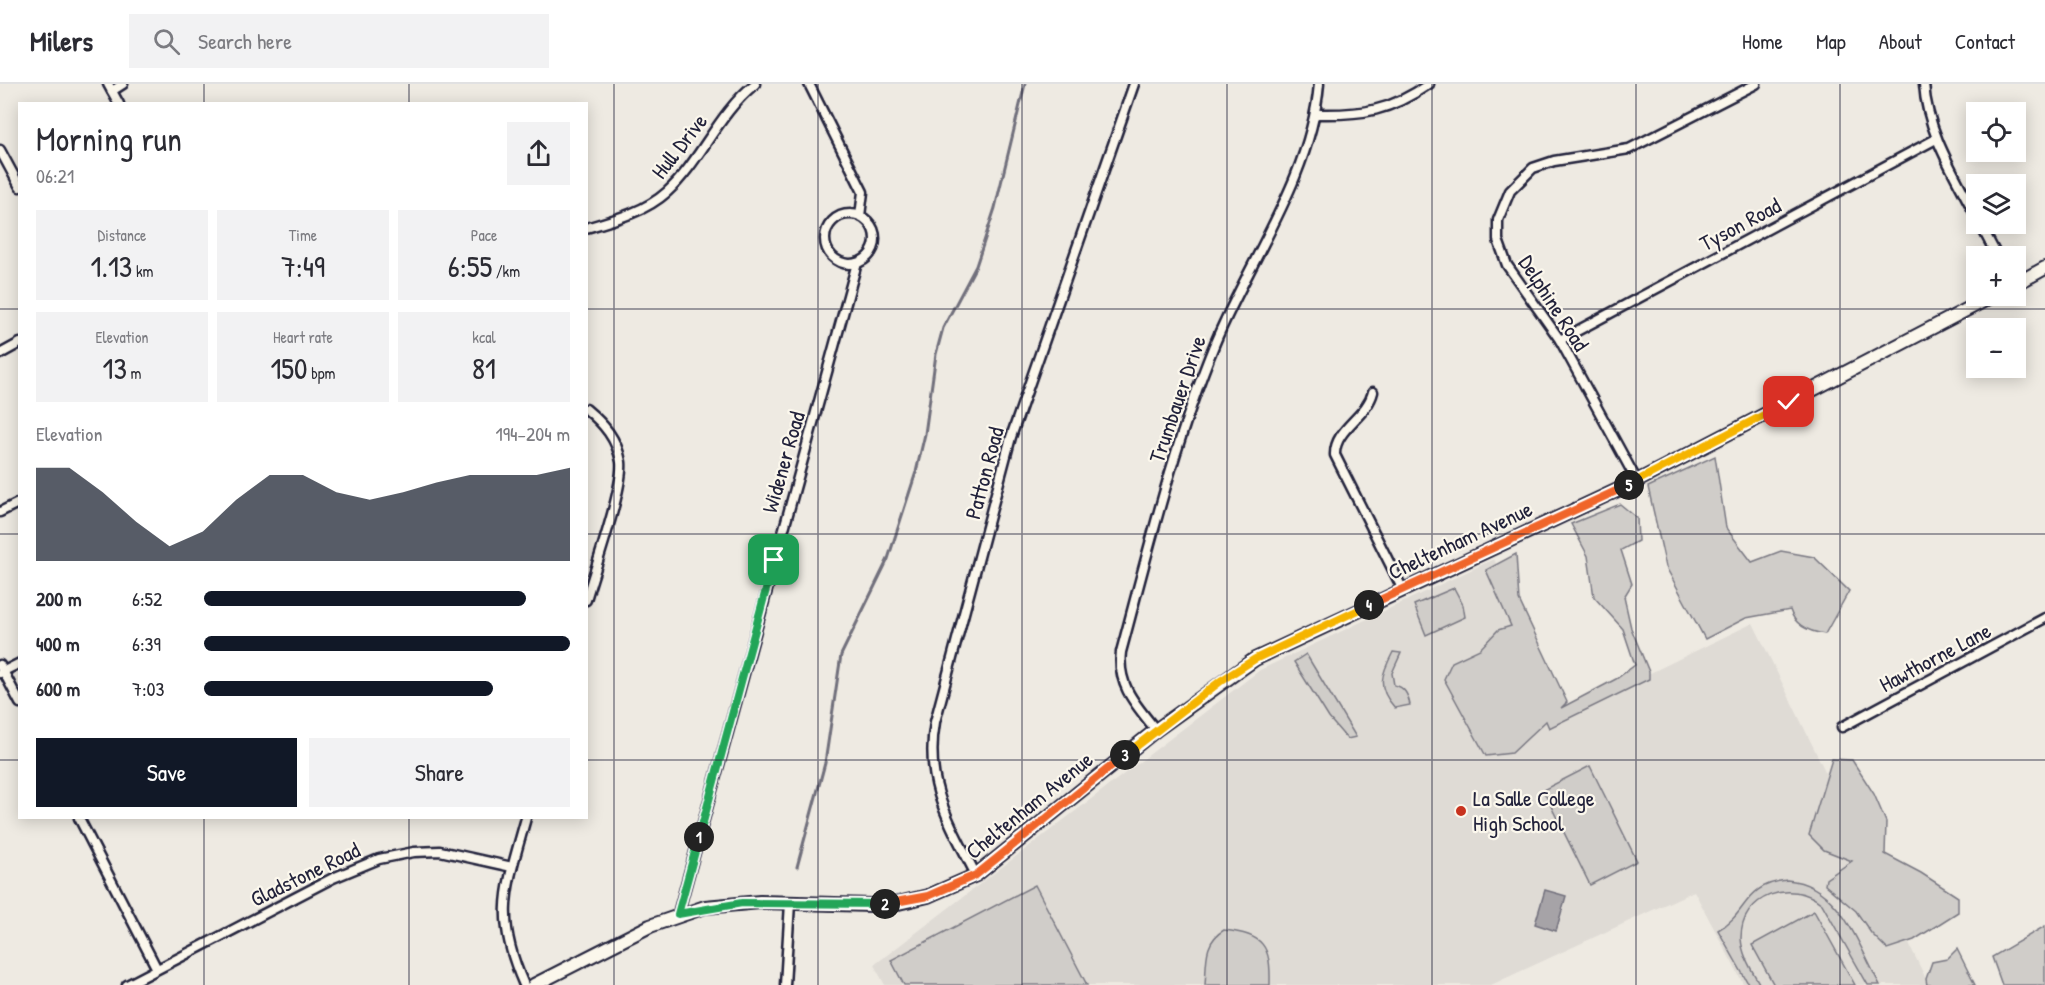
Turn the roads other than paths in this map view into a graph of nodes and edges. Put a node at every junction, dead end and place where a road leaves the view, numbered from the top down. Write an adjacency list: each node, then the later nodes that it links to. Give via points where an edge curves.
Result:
1 (123, 84): 9 (street)
2 (755, 84): 17 (street, Hull Drive, via 737,100 665,194 630,214)
3 (809, 84): 16 (street, via 863,192)
4 (1134, 84): 41 (street, Patton Road, via 1011,437 935,722 931,752 935,787)
5 (1320, 84): 11 (street, Trumbauer Drive)
6 (1429, 84): 11 (street, via 1406,99 1371,112)
7 (1756, 84): 22 (street, Delphine Road, via 1644,143 1596,156 1542,164 1517,183 1504,201 1498,220 1501,254)
8 (1924, 84): 12 (street)
9 (110, 87): 10 (street)
10 (117, 102)
11 (1317, 114): 37 (street, Trumbauer Drive, via 1300,162 1215,343 1189,412 1124,641 1119,668 1122,681)
12 (1936, 139): 15 (street); 22 (street, Tyson Road)
13 (0, 150): 14 (street)
14 (18, 183)
15 (1966, 197)
16 (860, 216): 18 (street, via 873,228 875,242 867,257); 18 (street, via 838,217 825,239 833,257 849,264)
17 (588, 227)
18 (857, 262): 43 (street, Widener Road)
19 (2045, 268): 20 (main road)
20 (2026, 278)
21 (1974, 306): 27 (main road, Cheltenham Avenue)
22 (1560, 340): 27 (street, Delphine Road)
23 (18, 344): 24 (street)
24 (0, 354)
25 (1373, 392): 30 (street, via 1364,412 1340,436 1335,455)
26 (588, 411): 31 (street, via 610,432 621,468)
27 (1637, 481): 30 (main road, Cheltenham Avenue)
28 (18, 503): 29 (street)
29 (0, 512)
30 (1403, 590): 37 (main road, Cheltenham Avenue, via 1255,659)
31 (588, 593)
32 (2045, 618): 36 (street, Hawthorne Lane)
33 (18, 664): 34 (street)
34 (1, 670): 35 (street)
35 (18, 700)
36 (1842, 727)
37 (1156, 730): 41 (main road, Cheltenham Avenue)
38 (82, 819): 44 (street)
39 (526, 819): 40 (street)
40 (513, 867): 44 (street, Gladstone Road, via 440,851 379,859 348,871); 46 (street, via 504,920 509,948)
41 (976, 875): 42 (main road, Cheltenham Avenue, via 928,896 894,903)
42 (790, 903): 43 (main road, Cheltenham Avenue, via 724,904); 48 (street)
43 (678, 914): 47 (main road, Cheltenham Avenue)
44 (157, 969): 45 (street, Gladstone Road)
45 (127, 985)
46 (524, 985)
47 (534, 985)
48 (785, 985)

